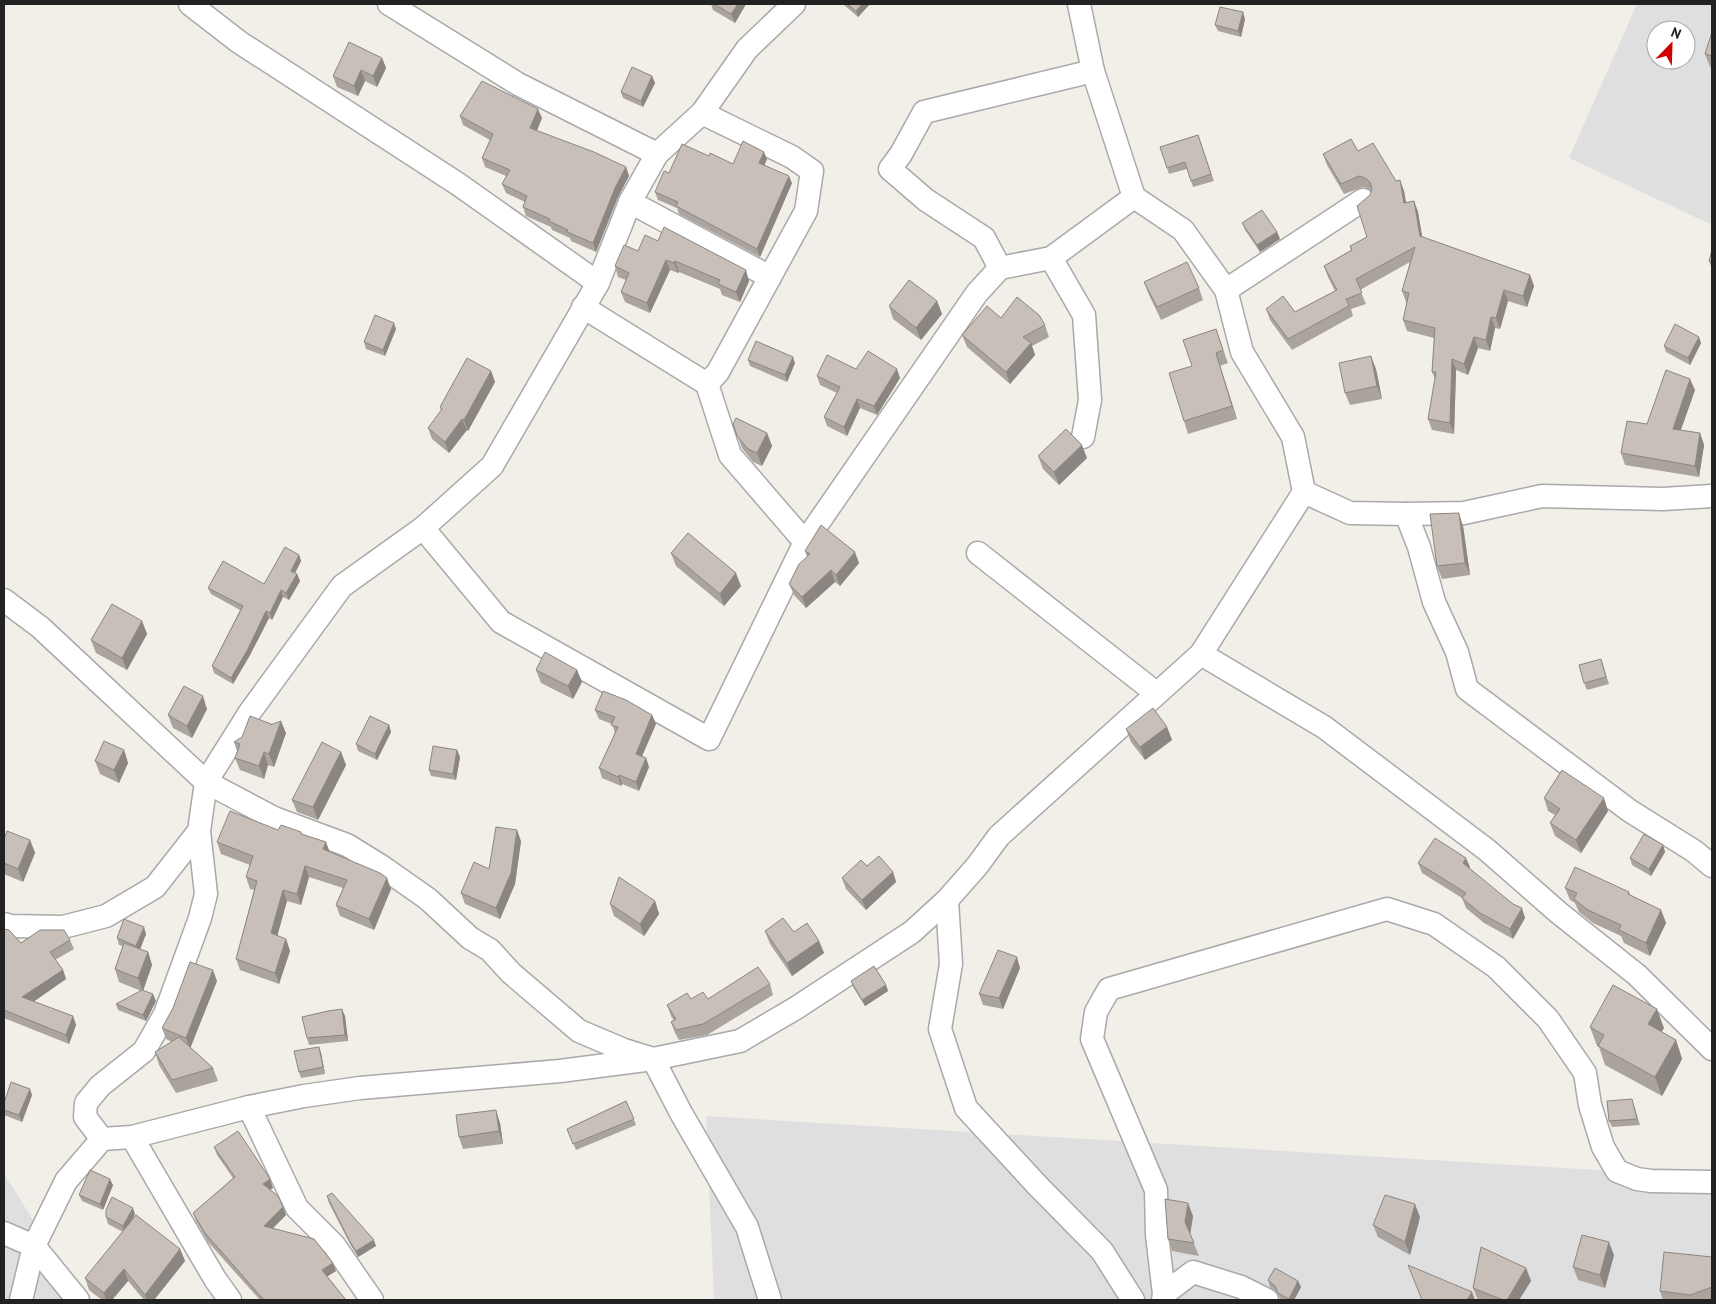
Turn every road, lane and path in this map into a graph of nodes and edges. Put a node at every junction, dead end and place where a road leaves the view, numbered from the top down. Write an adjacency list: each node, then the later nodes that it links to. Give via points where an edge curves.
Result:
1 (190, 4): 14 (street, via 239,42 458,184)
2 (389, 4): 7 (street, via 518,84)
3 (794, 4): 6 (street, via 747,50)
4 (1079, 4): 5 (street)
5 (1092, 71): 8 (street); 12 (street, via 924,112 890,169 926,200 984,238)
6 (702, 113): 7 (street); 13 (street, via 812,170 806,211)
7 (657, 154): 10 (street)
8 (1134, 197): 11 (street); 15 (street, via 1183,230)
9 (1362, 200): 15 (street)
10 (630, 202): 13 (street); 14 (street)
11 (1051, 258): 12 (street); 18 (street, via 1084,315 1090,400)
12 (1000, 268): 23 (street, via 977,294)
13 (770, 277): 17 (street, via 718,372)
14 (598, 283): 16 (street)
15 (1226, 290): 19 (street, via 1242,352 1293,437)
16 (583, 307): 17 (street); 22 (street, via 492,466)
17 (707, 384): 23 (street, via 730,455)
18 (1083, 437)
19 (1304, 492): 21 (street, via 1350,513); 26 (street)
20 (1712, 496): 21 (street, via 1542,496 1464,513)
21 (1406, 514): 30 (street, via 1419,546 1434,602 1457,652 1467,688 1630,811)
22 (423, 528): 23 (street, via 501,622 709,739); 28 (street, via 342,586 250,712)
23 (805, 542)
24 (978, 552): 27 (street)
25 (4, 600): 28 (street, via 40,627)
26 (1200, 654): 27 (street); 33 (street, via 1324,727 1487,850 1637,975)
27 (1156, 694): 31 (street, via 999,836)
28 (206, 782): 29 (street); 34 (street, via 274,818 347,845 381,866 428,899 470,938 490,950 511,974 579,1031)
29 (199, 831): 32 (street, via 154,888 106,916 63,927); 37 (street, via 206,894 200,918 165,1014 144,1050 100,1086 86,1103 85,1117)
30 (1712, 866)
31 (947, 900): 34 (street, via 912,932 796,1008 740,1040); 47 (street, via 951,964 940,1029 966,1108 1102,1251)
32 (4, 924)
33 (1712, 1049)
34 (653, 1059): 35 (street, via 560,1071 360,1088); 46 (street, via 747,1227)
35 (249, 1107): 36 (street); 45 (street, via 297,1208 334,1245)
36 (132, 1137): 37 (street); 44 (street)
37 (102, 1139): 40 (street, via 66,1180)
38 (1712, 1182): 41 (street, via 1651,1181 1617,1171 1603,1147 1590,1105 1585,1073 1548,1019 1496,967 1442,929 1387,909 1109,989 1096,1012 1092,1039 1156,1190)
39 (4, 1233): 40 (street)
40 (34, 1246): 42 (street); 43 (street)
41 (1163, 1297): 48 (street, via 1193,1272 1241,1287)
42 (21, 1300)
43 (78, 1300)
44 (230, 1300)
45 (372, 1300)
46 (770, 1300)
47 (1133, 1300)
48 (1266, 1300)

